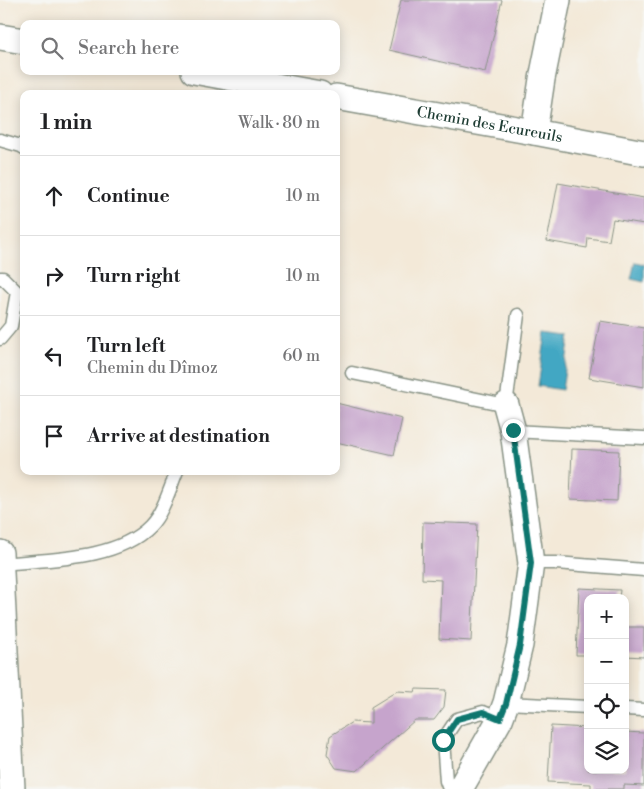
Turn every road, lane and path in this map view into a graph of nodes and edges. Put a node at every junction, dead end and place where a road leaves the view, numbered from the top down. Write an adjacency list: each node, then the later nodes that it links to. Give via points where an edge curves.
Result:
1 (558, 0): 7 (street)
2 (0, 37): 3 (street)
3 (20, 40)
4 (216, 75): 5 (street)
5 (298, 90)
6 (340, 98): 7 (street, Chemin des Ecureuils)
7 (534, 132): 10 (street, Chemin des Ecureuils)
8 (0, 140): 9 (lane)
9 (20, 146)
10 (644, 153)
11 (0, 278): 13 (lane, via 17,292 10,326)
12 (518, 315): 15 (lane)
13 (0, 339)
14 (352, 373): 15 (lane)
15 (506, 405): 16 (street)
16 (513, 430): 17 (lane); 20 (street)
17 (644, 438)
18 (174, 475): 19 (lane, via 151,526 129,542 92,554 60,559)
19 (0, 558): 26 (street)
20 (531, 563): 21 (lane); 25 (street, via 520,645)
21 (644, 570)
22 (584, 707): 25 (lane)
23 (629, 709): 24 (lane)
24 (644, 710)
25 (503, 711): 27 (lane, via 457,719 443,740); 28 (street)
26 (12, 789)
27 (449, 789)
28 (460, 789)

